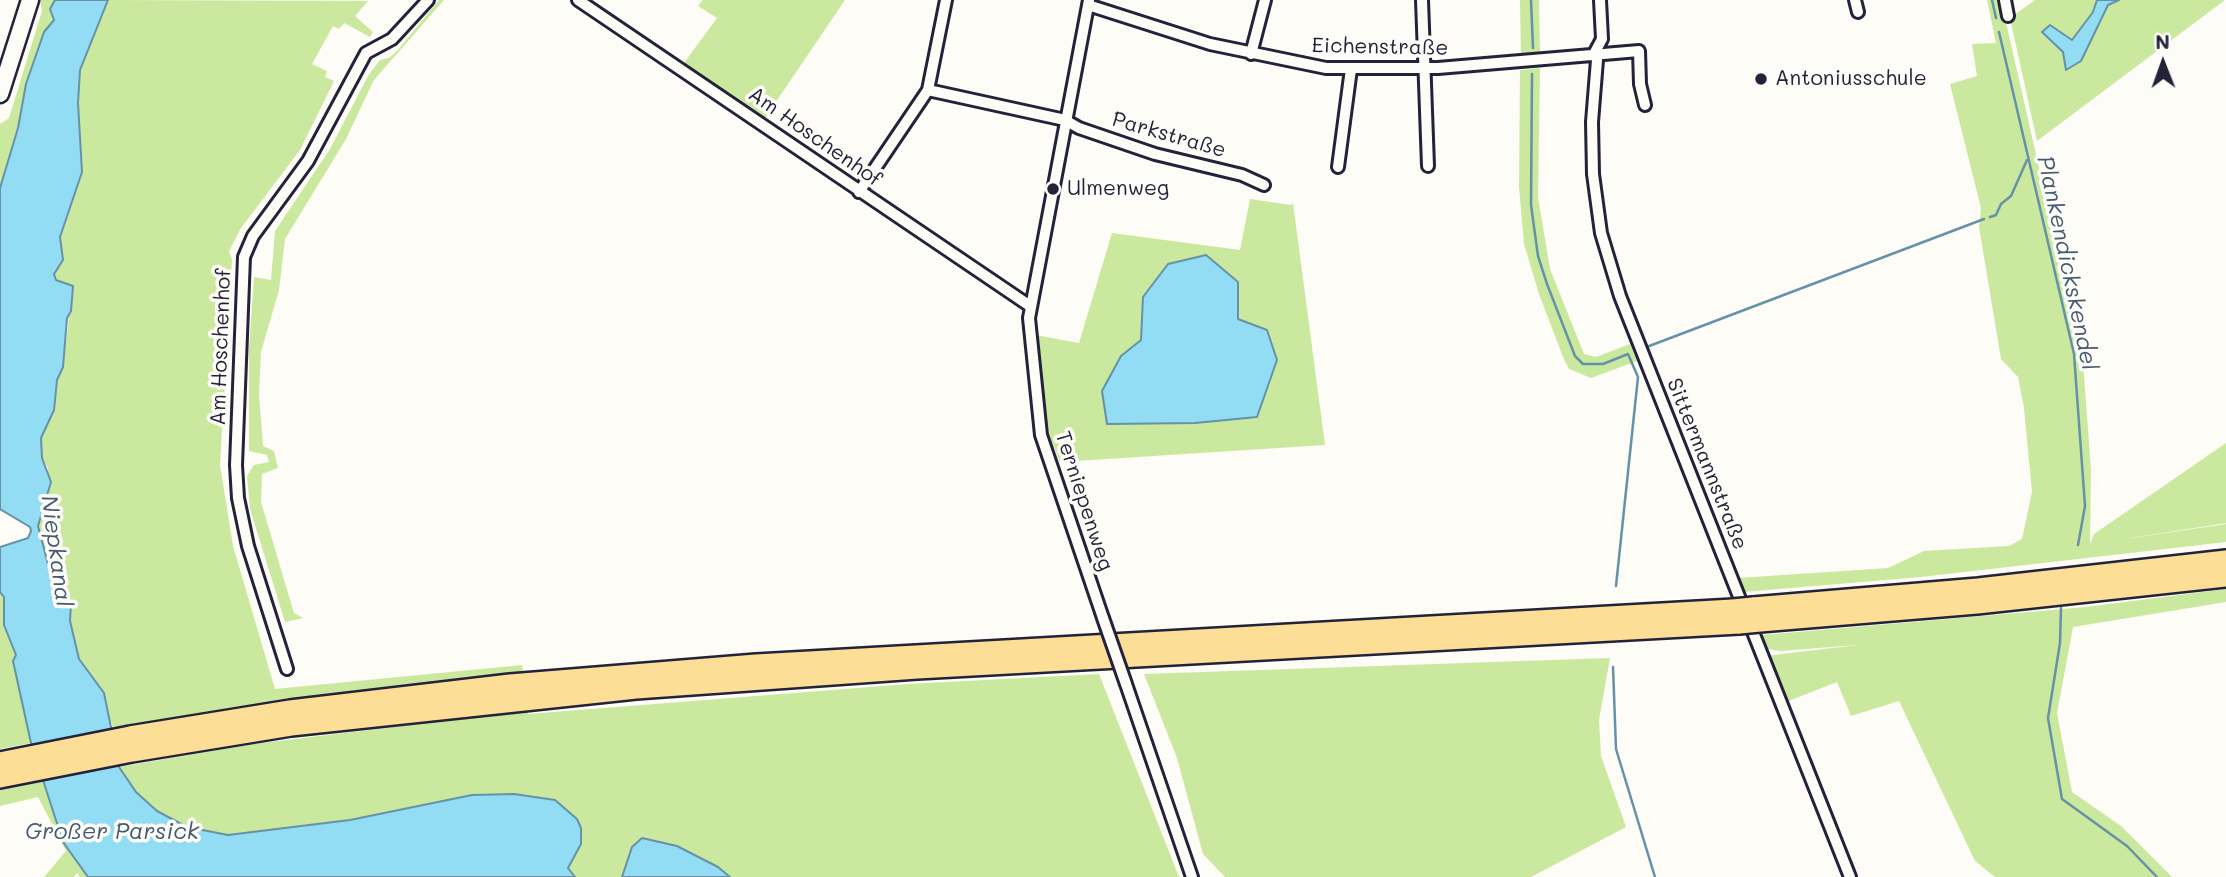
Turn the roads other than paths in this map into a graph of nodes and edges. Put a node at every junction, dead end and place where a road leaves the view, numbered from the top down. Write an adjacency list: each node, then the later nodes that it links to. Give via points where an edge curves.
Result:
1 (30, 0): 18 (main road)
2 (428, 0): 29 (street, Am Hoschenhof, via 392,39 366,53 308,160 253,236 244,257 238,498 248,546)
3 (578, 0): 24 (street, Am Hoschenhof)
4 (946, 0): 17 (street)
5 (1265, 0): 14 (street)
6 (1422, 0): 16 (street)
7 (1600, 0): 13 (street, Sittermannstraße, via 1602,39)
8 (1855, 0): 11 (street)
9 (2005, 0): 12 (street)
10 (1088, 3): 14 (street, Eichenstraße); 20 (street, Terniepenweg)
11 (1858, 12)
12 (2008, 16)
13 (1595, 52): 16 (street, Eichenstraße, via 1542,61); 19 (street, via 1639,51); 33 (street, Sittermannstraße, via 1592,121 1598,216 1620,296)
14 (1251, 54): 15 (street, Eichenstraße)
15 (1351, 69): 16 (street, Eichenstraße); 22 (street)
16 (1424, 69): 21 (street)
17 (928, 90): 20 (street); 24 (street)
18 (0, 94)
19 (1645, 105)
20 (1065, 120): 23 (street, Parkstraße, via 1155,154 1242,175); 25 (street, Terniepenweg)
21 (1428, 166)
22 (1338, 167)
23 (1264, 185)
24 (859, 192): 25 (street, Am Hoschenhof)
25 (1030, 306): 32 (street, Terniepenweg, bridge, via 1041,435)
26 (2226, 560): 28 (highway)
27 (2226, 577): 28 (highway, via 1977,604)
28 (1756, 615): 30 (highway, bridge, via 687,669 510,684 303,709)
29 (287, 669)
30 (14, 764): 31 (highway)
31 (0, 778)
32 (1192, 877)
33 (1850, 877)

